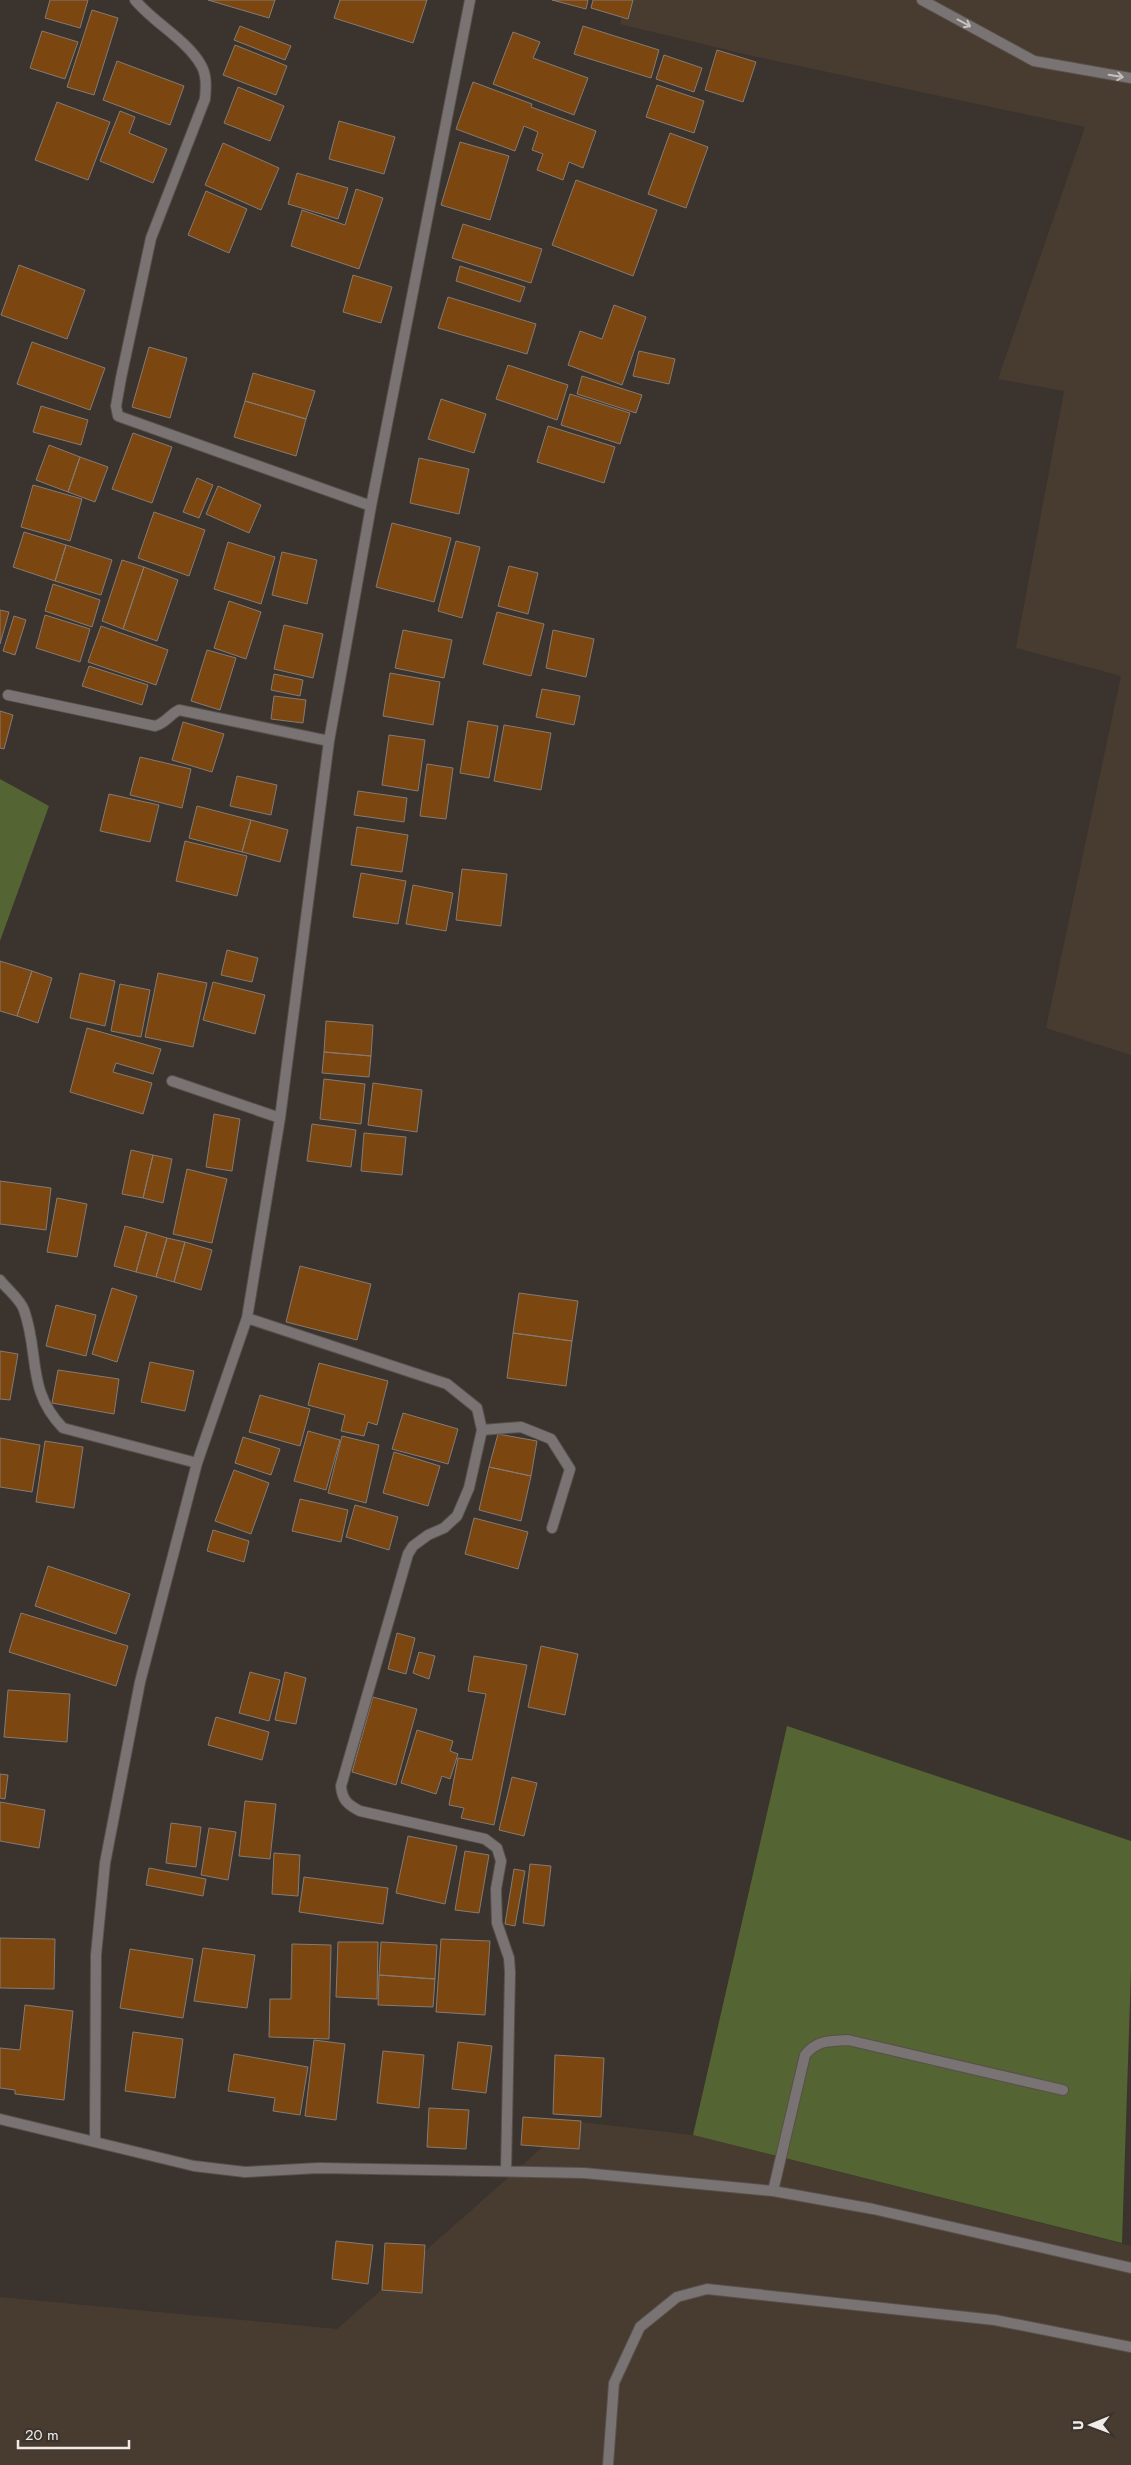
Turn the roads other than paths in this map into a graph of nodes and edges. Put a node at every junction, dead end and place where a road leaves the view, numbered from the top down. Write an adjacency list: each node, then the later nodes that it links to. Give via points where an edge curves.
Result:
1 (136, 0): 5 (street, via 202,65 206,82 205,99 152,238 119,387 118,416)
2 (470, 0): 5 (street)
3 (922, 0): 4 (street, one-way to 4, via 1034,61)
4 (1131, 78)
5 (371, 506): 7 (street)
6 (8, 695): 7 (street, via 155,726 165,723 172,713 179,710)
7 (329, 741): 9 (street)
8 (172, 1082): 9 (street)
9 (280, 1118): 11 (street)
10 (0, 1280): 13 (street, via 24,1308 37,1385 50,1414 63,1428)
11 (248, 1318): 12 (street, via 447,1384 477,1408); 13 (street)
12 (482, 1430): 14 (street, via 520,1427 551,1439 570,1469); 18 (street, via 469,1488 457,1516 444,1528 413,1546 408,1554 341,1786 348,1804 360,1811 486,1839 497,1848 500,1861 496,1889 497,1923 509,1958 510,1972)
13 (197, 1463): 17 (street, via 140,1682 105,1863 96,1955)
14 (552, 1528)
15 (1064, 2090): 19 (street, via 848,2040 812,2046 804,2055)
16 (0, 2119): 17 (street)
17 (95, 2140): 18 (street, via 194,2166 245,2172 319,2168)
18 (506, 2172): 19 (street, via 584,2173)
19 (773, 2191): 20 (street, via 873,2209)
20 (1131, 2268)
21 (1131, 2347): 22 (street, via 995,2320 707,2289 676,2297 640,2327 614,2383)
22 (608, 2465)

